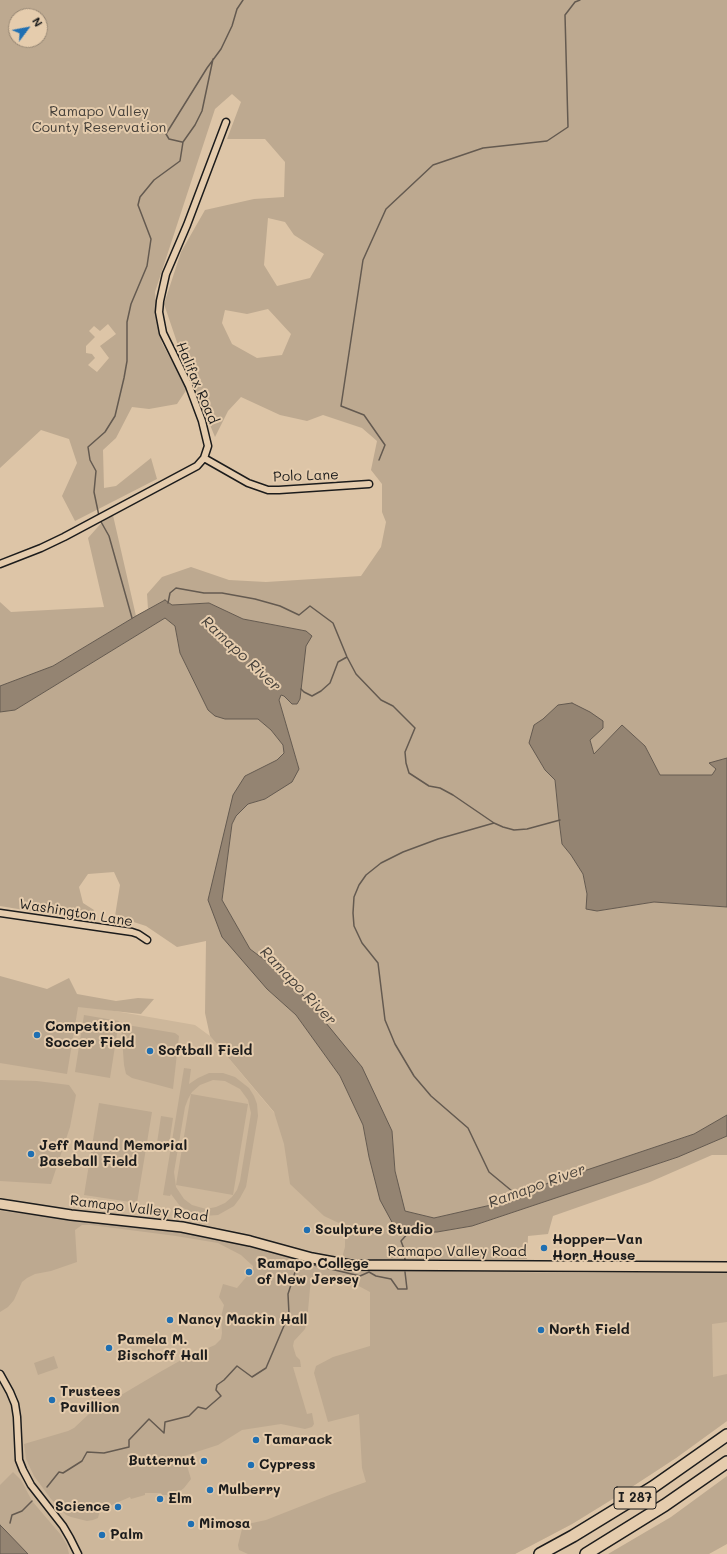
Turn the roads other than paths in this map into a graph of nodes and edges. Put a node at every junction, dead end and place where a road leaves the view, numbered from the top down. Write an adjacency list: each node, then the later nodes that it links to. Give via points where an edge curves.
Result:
1 (226, 122): 2 (street, Halifax Road, via 163,281 159,312 163,333 202,421 208,446)
2 (204, 458): 3 (street, Polo Lane, via 248,483 268,490); 4 (street, via 197,466 41,548)
3 (369, 484)
4 (0, 564)
5 (0, 913): 6 (street, Washington Lane, via 132,932)
6 (147, 940)
7 (0, 1204): 8 (main road, Ramapo Valley Road, via 71,1215 182,1227 350,1265)
8 (727, 1266)
9 (0, 1374): 12 (street, via 14,1404 19,1460 23,1470 63,1526)
10 (727, 1436): 13 (highway, I 287, via 653,1487)
11 (727, 1462): 14 (highway, I 287, via 665,1505)
12 (78, 1554)
13 (540, 1554)
14 (586, 1554)

